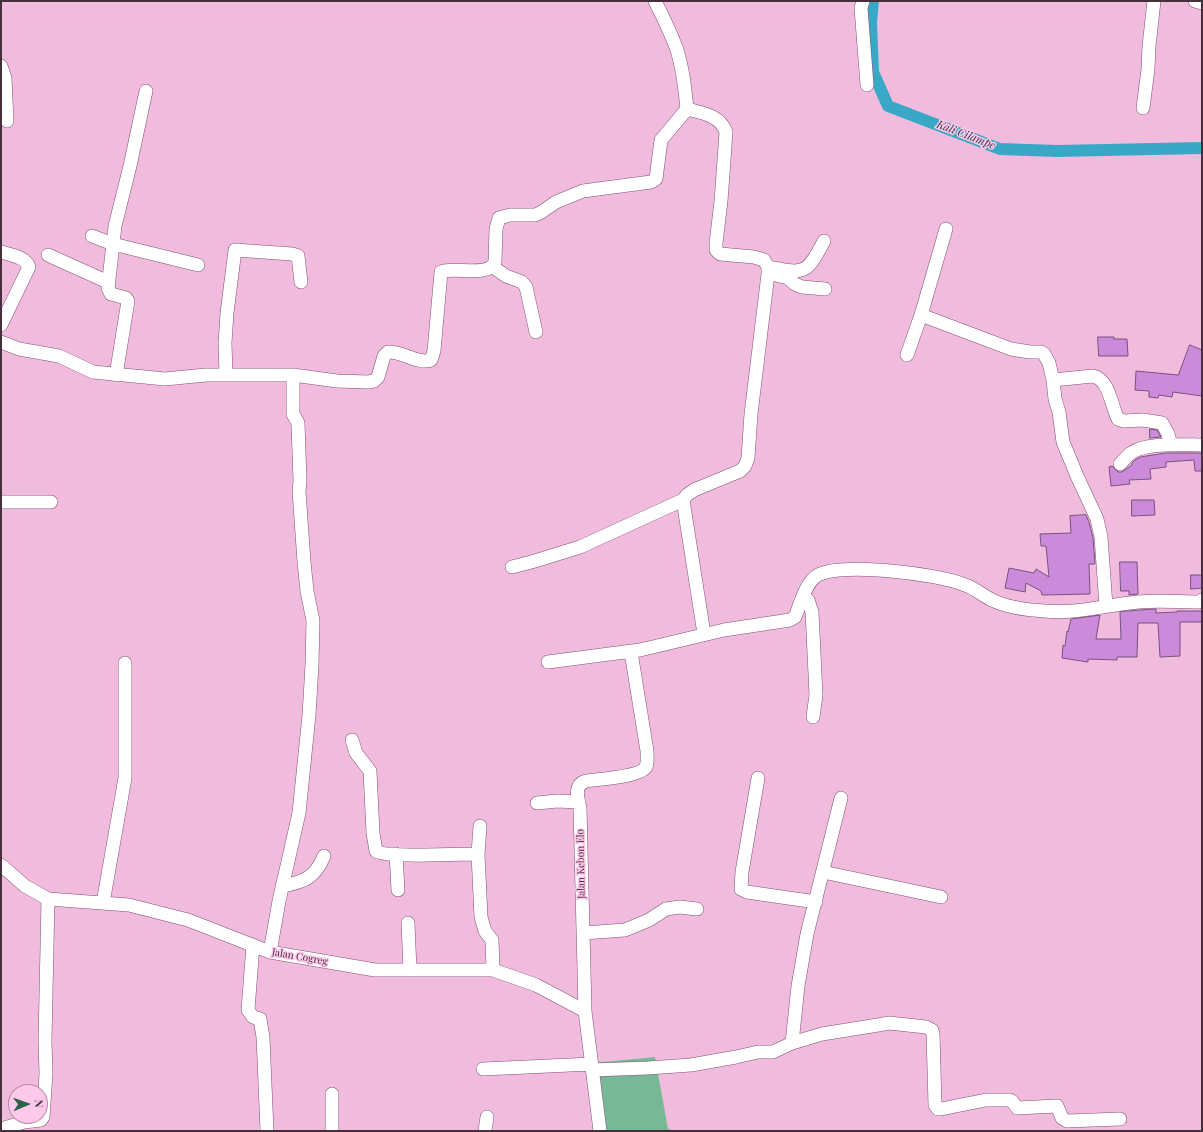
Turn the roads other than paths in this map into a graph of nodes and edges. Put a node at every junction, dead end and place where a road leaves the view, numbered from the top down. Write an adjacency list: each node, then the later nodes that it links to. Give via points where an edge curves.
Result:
1 (655, 1): 9 (street, via 677,50)
2 (862, 1): 7 (street)
3 (1154, 1): 10 (street)
4 (1195, 1): 5 (street)
5 (1202, 3)
6 (1, 66): 11 (street, via 6,84)
7 (867, 85)
8 (146, 91): 15 (street)
9 (687, 108): 19 (street, via 661,140 656,179 583,191 556,202 535,215 510,215 499,218); 20 (street, via 719,120 726,132 716,250 720,254 759,258 764,260)
10 (1143, 108)
11 (7, 121)
12 (946, 228): 24 (street)
13 (92, 236): 15 (street)
14 (824, 241): 20 (street, via 813,262 806,269)
15 (113, 244): 18 (street); 21 (street)
16 (1, 252): 25 (street, via 19,258 29,267)
17 (48, 254): 21 (street)
18 (198, 265)
19 (493, 267): 26 (street, via 506,276 522,282 526,287); 31 (street, via 479,270 446,270 439,275 434,351 431,360 427,362 388,352 384,356 378,377 368,382)
20 (768, 270): 23 (street, via 788,278 795,284); 36 (street, via 746,466 740,471 694,490)
21 (108, 282): 29 (street, via 110,293 128,301)
22 (301, 282): 30 (street, via 298,256 235,250 227,313)
23 (825, 289)
24 (921, 315): 28 (street); 32 (street, via 1011,349 1041,352 1049,363)
25 (1, 325)
26 (536, 332)
27 (1, 342): 29 (street, via 19,349 59,356 93,372)
28 (906, 355)
29 (116, 375): 30 (street, via 165,378)
30 (226, 375): 31 (street)
31 (293, 375): 59 (street, via 293,414 298,423 304,562 313,621 309,715 299,813)
32 (1053, 380): 33 (street, via 1097,377 1103,382 1118,419 1162,423); 42 (street, via 1063,442 1098,519)
33 (1171, 445): 34 (street); 35 (street, via 1152,446 1132,452)
34 (1202, 445)
35 (1120, 464)
36 (683, 500): 39 (street, via 580,547); 43 (street)
37 (1, 502): 38 (street)
38 (51, 502)
39 (512, 566)
40 (803, 596): 42 (street, via 818,575 869,569 966,585 992,600 1025,609 1069,612); 43 (street, via 795,617 790,620); 47 (street, via 808,600 812,612 816,695)
41 (1202, 600): 42 (street)
42 (1106, 606)
43 (704, 634): 44 (street)
44 (631, 652): 45 (street); 51 (street, Jalan Kebon Elo, via 647,764 640,772 633,774 581,782 577,792)
45 (548, 662)
46 (125, 663): 64 (street, via 125,778)
47 (813, 717)
48 (352, 740): 54 (street, via 356,753 370,771 375,850 381,854)
49 (758, 778): 63 (street, via 741,889)
50 (841, 798): 58 (street)
51 (579, 802): 52 (street); 67 (street, Jalan Kebon Elo)
52 (537, 803)
53 (480, 826): 55 (street)
54 (396, 854): 55 (street); 60 (street)
55 (478, 854): 71 (street, via 481,917 485,931 492,940)
56 (324, 856): 59 (street, via 320,867 313,875 304,881)
57 (1, 865): 62 (street, Jalan Cogreg, via 25,886)
58 (823, 872): 61 (street); 63 (street)
59 (282, 886): 69 (street)
60 (398, 890)
61 (941, 897)
62 (48, 899): 64 (street, Jalan Cogreg); 79 (street, via 46,1074 43,1117 41,1120)
63 (816, 902): 73 (street, via 807,934 798,986)
64 (103, 904): 68 (street, Jalan Cogreg, via 129,905 188,920)
65 (697, 909): 67 (street, via 666,909 649,920 625,930)
66 (408, 922): 70 (street)
67 (583, 933): 72 (street, Jalan Kebon Elo)
68 (254, 946): 69 (street, Jalan Cogreg); 80 (street, via 248,1010 253,1017 260,1019 263,1037)
69 (270, 952): 70 (street, Jalan Cogreg, via 375,970)
70 (410, 970): 71 (street, Jalan Cogreg)
71 (492, 970): 72 (street, Jalan Cogreg, via 536,985)
72 (585, 1010): 74 (street, Jalan Kebon Elo)
73 (792, 1043): 74 (street, via 773,1052 758,1052 691,1065 648,1068); 78 (street, via 822,1034 878,1024 926,1027 932,1030 933,1034 935,1105 938,1109 986,1100 1010,1100 1017,1108 1057,1106 1062,1118 1067,1121)
74 (592, 1067): 75 (street); 83 (street, Jalan Kebon Elo)
75 (483, 1069)
76 (332, 1094): 81 (street)
77 (487, 1117): 82 (street)
78 (1120, 1119)
79 (1, 1129)
80 (267, 1131)
81 (332, 1131)
82 (485, 1131)
83 (600, 1131)

